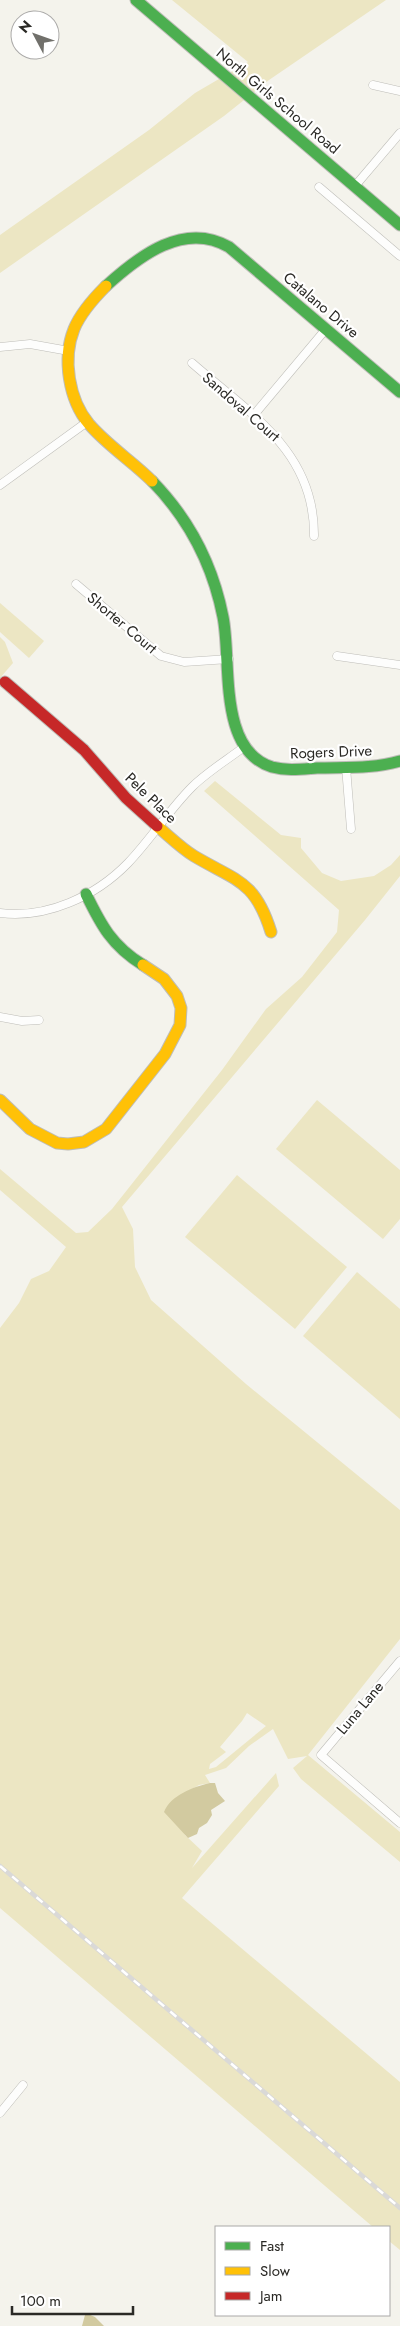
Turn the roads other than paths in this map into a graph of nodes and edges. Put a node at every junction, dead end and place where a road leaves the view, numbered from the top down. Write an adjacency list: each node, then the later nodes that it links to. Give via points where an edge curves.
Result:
1 (136, 0): 5 (street, North Girls School Road)
2 (373, 85): 3 (street)
3 (400, 91)
4 (400, 133): 5 (street)
5 (355, 186): 7 (street, North Girls School Road)
6 (319, 188): 9 (street)
7 (400, 224)
8 (222, 243): 10 (street, Catalano Drive); 12 (street, Rogers Drive, via 200,237 183,238 131,265 110,281 87,307 75,327)
9 (400, 256)
10 (326, 329): 14 (street, Catalano Drive); 15 (street)
11 (0, 347): 12 (street, via 30,344)
12 (69, 351): 16 (street, Rogers Drive, via 71,387)
13 (192, 363): 15 (street, Sandoval Court)
14 (400, 392)
15 (252, 416): 18 (street, Sandoval Court, via 281,442 300,470 312,506)
16 (87, 422): 17 (street); 21 (street, Rogers Drive, via 103,440 138,467 170,502 200,550 222,610)
17 (0, 486)
18 (314, 536)
19 (76, 584): 21 (street, Shorter Court, via 161,656 184,662)
20 (337, 656): 22 (street)
21 (228, 659): 24 (street, Rogers Drive, via 234,726)
22 (400, 665)
23 (5, 682): 27 (street, Pele Place, via 84,750 126,798)
24 (244, 747): 26 (street, Rogers Drive, via 259,761 276,768); 27 (street, via 192,788)
25 (400, 761): 26 (street, Rogers Drive)
26 (346, 767): 28 (street)
27 (158, 827): 29 (street, via 118,872); 31 (street, Pele Place, via 192,854 245,885 262,906)
28 (350, 829)
29 (86, 894): 30 (street, via 40,911); 34 (street, via 116,945 172,988 179,1003 181,1019 178,1032 114,1121 85,1141 68,1144 46,1139 32,1131)
30 (0, 913)
31 (271, 932)
32 (0, 1017): 33 (street)
33 (39, 1020)
34 (0, 1100)
35 (400, 1661): 36 (street, Luna Lane, via 320,1755)
36 (399, 1821)
37 (23, 2085): 38 (street)
38 (0, 2113)

